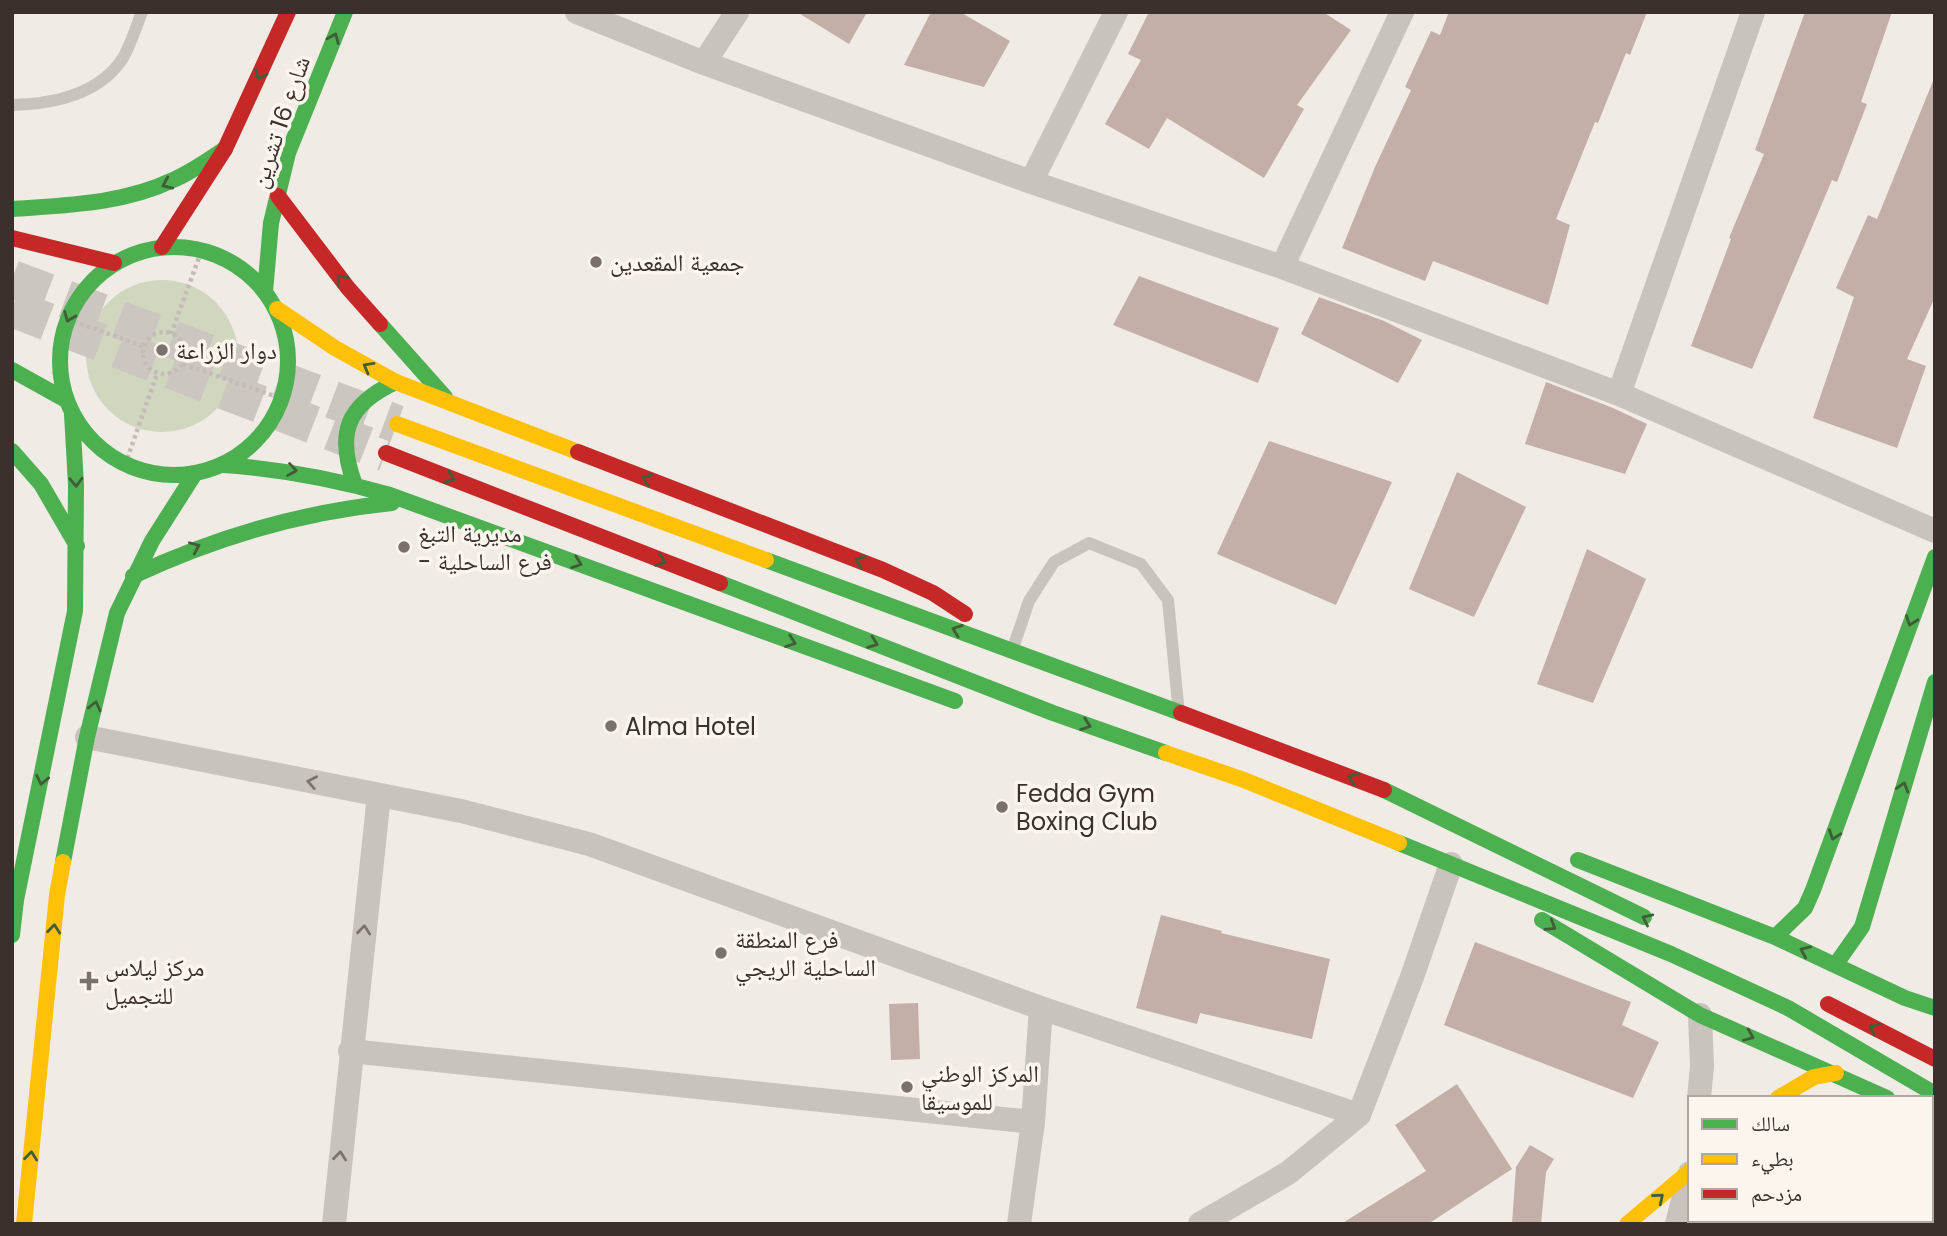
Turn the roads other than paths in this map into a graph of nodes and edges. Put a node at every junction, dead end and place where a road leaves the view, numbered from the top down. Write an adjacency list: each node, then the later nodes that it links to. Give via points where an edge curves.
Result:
1 (142, 12): 10 (lane, via 123,57 104,80 75,97)
2 (288, 12): 11 (main road, شارع 16 تشرين, one-way to 11)
3 (345, 12): 13 (main road, شارع 16 تشرين, one-way to 3, via 288,153)
4 (577, 12): 9 (street)
5 (737, 12): 9 (street)
6 (1116, 12): 12 (street)
7 (1402, 12): 18 (street)
8 (1753, 12): 23 (street)
9 (704, 63): 12 (street)
10 (12, 105)
11 (225, 149): 14 (main road, one-way to 14, via 199,168 148,192 101,202); 16 (main road, شارع 16 تشرين)
12 (1031, 182): 18 (street)
13 (278, 196): 19 (main road, شارع 16 تشرين); 24 (main road, one-way to 13, via 348,288)
14 (12, 209)
15 (12, 238): 17 (main road)
16 (162, 247): 17 (main road); 19 (main road, via 202,250 226,258)
17 (114, 263): 25 (main road, one-way to 25, via 86,288 67,320 60,346 60,374)
18 (1282, 267): 23 (street)
19 (265, 292): 20 (main road)
20 (277, 309): 22 (main road, one-way to 20); 29 (main road, via 287,338 289,369 283,399 270,426 249,449)
21 (12, 370): 25 (main road)
22 (396, 382): 24 (main road); 31 (main road, via 359,404 348,422 346,465)
23 (1619, 394): 33 (street)
24 (451, 403): 37 (main road, one-way to 24, via 933,593 883,570)
25 (69, 407): 30 (main road, via 95,443 125,465 154,474); 34 (main road, one-way to 34)
26 (397, 424): 37 (main road, one-way to 26)
27 (12, 451): 34 (main road, via 41,484)
28 (386, 453): 42 (main road, one-way to 42)
29 (224, 465): 30 (main road); 31 (main road, one-way to 31, via 290,469)
30 (194, 475): 36 (main road)
31 (355, 485): 32 (main road)
32 (411, 502): 36 (main road, one-way to 32, via 204,544 283,519); 39 (main road, one-way to 39)
33 (1935, 531)
34 (77, 545): 49 (main road, one-way to 49, via 75,611)
35 (1935, 557): 52 (main road, one-way to 52, via 1813,890 1805,908)
36 (133, 576): 43 (main road, one-way to 36, via 117,613)
37 (1006, 648): 41 (main road); 41 (lane, via 1054,562 1089,543 1141,564 1168,600)
38 (1935, 682): 53 (main road, one-way to 38, via 1862,926)
39 (966, 703)
40 (992, 707): 42 (main road)
41 (1179, 712): 44 (main road, one-way to 41)
42 (1053, 713): 48 (main road, one-way to 48, via 1244,780)
43 (87, 737): 45 (street, one-way to 43); 69 (main road, one-way to 43, via 57,895)
44 (1392, 793): 46 (main road); 50 (main road, one-way to 44)
45 (379, 796): 55 (street, via 461,811 589,844); 58 (street, one-way to 45)
46 (1466, 812)
47 (1561, 853): 52 (main road)
48 (1451, 864): 57 (main road, one-way to 57); 61 (main road, via 1671,954 1787,1008); 65 (street)
49 (14, 900): 51 (main road)
50 (1655, 922)
51 (12, 935)
52 (1775, 937): 53 (main road, one-way to 52)
53 (1836, 964): 56 (main road)
54 (1808, 994): 59 (main road, one-way to 54)
55 (1041, 1008): 65 (street); 66 (street)
56 (1935, 1008)
57 (1700, 1015): 60 (main road, one-way to 60); 62 (street)
58 (351, 1051): 66 (street); 70 (street, one-way to 58)
59 (1935, 1059)
60 (1836, 1073): 63 (main road, via 1814,1077); 64 (main road)
61 (1935, 1094)
62 (1699, 1096)
63 (1781, 1096)
64 (1883, 1096)
65 (1359, 1115): 72 (street, via 1288,1173)
66 (1033, 1122): 71 (street)
67 (1688, 1174): 73 (main road, one-way to 67)
68 (1688, 1179): 74 (street)
69 (24, 1224)
70 (334, 1224)
71 (1019, 1224)
72 (1200, 1224)
73 (1627, 1224)
74 (1676, 1224)

